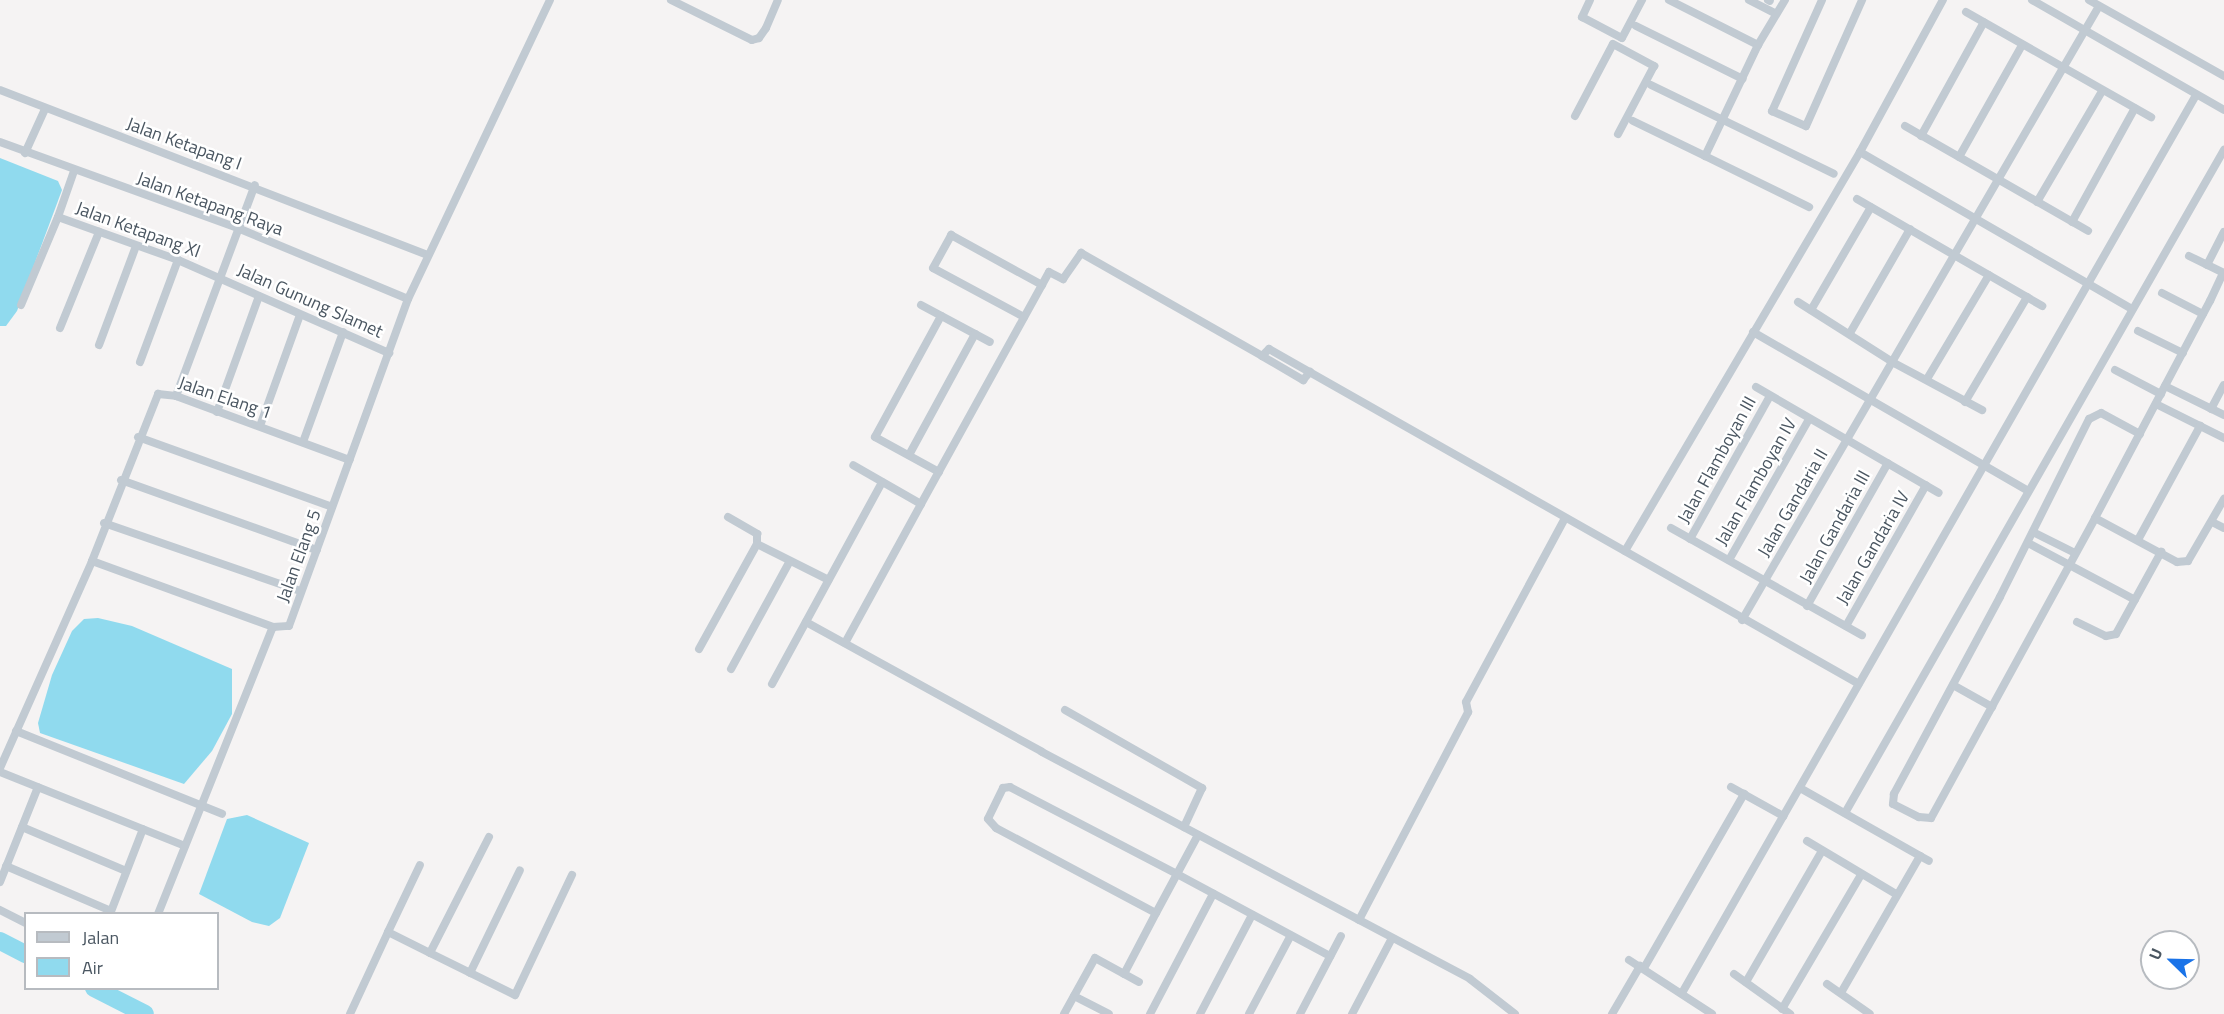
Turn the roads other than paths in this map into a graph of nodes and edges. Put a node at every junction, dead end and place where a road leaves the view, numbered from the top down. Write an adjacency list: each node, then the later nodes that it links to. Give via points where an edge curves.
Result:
1 (550, 0): 64 (street, Jalan Elang 5)
2 (671, 0): 3 (street, via 752,40 759,38 766,28)
3 (778, 0)
4 (1590, 0): 20 (street, via 1582,17)
5 (1642, 0): 20 (street)
6 (1669, 0): 22 (street)
7 (1749, 0): 16 (street)
8 (1785, 0): 16 (street)
9 (1822, 0): 10 (street, via 1772,111 1806,126)
10 (1862, 0)
11 (1943, 0): 43 (street)
12 (2032, 0): 19 (street)
13 (2089, 0): 14 (street)
14 (2098, 6): 19 (street, Jalan Gandaria II); 25 (street)
15 (1966, 12): 17 (street)
16 (1775, 13): 22 (street)
17 (1984, 22): 23 (street); 40 (street)
18 (1636, 26): 26 (street)
19 (2085, 30): 24 (street, Jalan Gandaria II); 30 (street)
20 (1622, 38): 21 (street)
21 (1613, 44): 34 (street); 39 (street, via 1654,66)
22 (1758, 45): 26 (street)
23 (2022, 45): 24 (street); 46 (street)
24 (2063, 68): 29 (street); 49 (street, Jalan Gandaria II)
25 (2224, 76)
26 (1743, 80): 37 (street)
27 (1651, 85): 37 (street)
28 (0, 90): 32 (street, Jalan Ketapang I)
29 (2102, 91): 31 (street); 52 (street)
30 (2196, 95): 33 (street); 72 (street)
31 (2135, 108): 35 (street); 57 (street)
32 (45, 109): 44 (street); 50 (street, Jalan Ketapang I)
33 (2224, 110)
34 (1575, 116)
35 (2151, 117)
36 (1633, 121): 45 (street)
37 (1723, 121): 45 (street); 48 (street)
38 (1905, 126): 40 (street)
39 (1618, 134)
40 (1921, 136): 46 (street)
41 (0, 142): 44 (street, Jalan Ketapang Raya)
42 (2224, 150): 82 (street)
43 (1860, 152): 56 (street); 91 (street)
44 (25, 153): 47 (street, Jalan Ketapang Raya)
45 (1705, 156): 53 (street)
46 (1959, 157): 49 (street)
47 (74, 171): 55 (street, Jalan Ketapang XI); 58 (street, Jalan Ketapang Raya)
48 (1834, 174)
49 (1997, 179): 52 (street); 56 (street, Jalan Gandaria II)
50 (255, 185): 58 (street, Jalan Ketapang I); 64 (street)
51 (1857, 199): 54 (street)
52 (2037, 202): 57 (street)
53 (1809, 207)
54 (1871, 207): 59 (street); 83 (street)
55 (58, 217): 61 (street, Jalan Ketapang XI); 79 (street)
56 (1975, 219): 65 (street, Jalan Gandaria II); 72 (street)
57 (2072, 222): 60 (street)
58 (240, 229): 71 (street, Jalan Ketapang I); 77 (street, Jalan Ketapang Raya)
59 (1910, 229): 65 (street); 92 (street)
60 (2088, 231)
61 (99, 232): 63 (street, Jalan Ketapang XI); 88 (street)
62 (2224, 232): 68 (street)
63 (136, 246): 67 (street, Jalan Ketapang XI); 95 (street)
64 (428, 255): 77 (street, Jalan Elang 5)
65 (1954, 256): 70 (street); 99 (street, Jalan Gandaria II)
66 (2189, 256): 68 (street)
67 (178, 260): 71 (street, Jalan Ketapang XI); 98 (street)
68 (2207, 265): 69 (street)
69 (2224, 273): 84 (street)
70 (1989, 275): 76 (street); 101 (street)
71 (219, 277): 75 (street, Jalan Gunung Slamet); 106 (street, Jalan Ketapang I)
72 (2089, 282): 82 (street); 127 (street)
73 (1042, 285): 87 (street); 87 (street, via 951,235 933,268); 138 (street, via 1049,272 1063,279 1082,253 1262,356 1269,349)
74 (2162, 293): 84 (street)
75 (259, 296): 85 (street, Jalan Gunung Slamet); 113 (street)
76 (2027, 297): 81 (street); 109 (street)
77 (408, 299): 96 (street, Jalan Elang 5)
78 (1798, 302): 83 (street)
79 (21, 304)
80 (921, 305): 86 (street)
81 (2042, 306)
82 (2132, 309): 132 (street)
83 (1811, 310): 92 (street)
84 (2204, 314): 97 (street)
85 (300, 315): 90 (street, Jalan Gunung Slamet); 116 (street)
86 (941, 316): 93 (street); 123 (street, via 875,437)
87 (1024, 317): 128 (street)
88 (60, 328)
89 (2138, 331): 97 (street)
90 (343, 332): 96 (street, Jalan Gunung Slamet); 122 (street)
91 (1753, 332): 108 (street); 150 (street)
92 (1850, 333): 99 (street)
93 (975, 334): 94 (street); 123 (street)
94 (990, 342)
95 (99, 345)
96 (389, 353): 124 (street, Jalan Elang 5)
97 (2183, 353): 103 (street)
98 (140, 362)
99 (1894, 363): 101 (street); 108 (street, Jalan Gandaria II)
100 (2115, 370): 105 (street)
101 (1927, 379): 109 (street)
102 (2224, 385): 111 (street)
103 (2165, 386): 105 (street); 111 (street)
104 (1756, 387): 107 (street)
105 (2161, 394): 110 (street)
106 (176, 396): 113 (street, Jalan Elang 1); 119 (street, Jalan Elang 1, via 162,392 153,398)
107 (1770, 396): 115 (street); 146 (street, Jalan Flamboyan III)
108 (1871, 401): 120 (street, Jalan Gandaria II); 127 (street)
109 (1965, 402): 112 (street)
110 (2156, 404): 117 (street); 118 (street)
111 (2211, 409): 114 (street)
112 (1982, 410)
113 (217, 412): 116 (street, Jalan Elang 1)
114 (2224, 415)
115 (1809, 419): 120 (street); 153 (street, Jalan Flamboyan IV)
116 (260, 426): 122 (street, Jalan Elang 1)
117 (2200, 426): 121 (street); 145 (street)
118 (2140, 434): 139 (street); 144 (street, via 2101,413 2090,419)
119 (138, 437): 129 (street, Jalan Elang 1); 136 (street)
120 (1846, 438): 125 (street); 158 (street, Jalan Gandaria II)
121 (2224, 438)
122 (303, 442): 124 (street, Jalan Elang 1)
123 (909, 455): 128 (street)
124 (350, 460): 136 (street, Jalan Elang 5)
125 (1888, 463): 131 (street); 161 (street, Jalan Gandaria III)
126 (853, 465): 130 (street)
127 (1986, 466): 132 (street); 172 (street)
128 (939, 472): 135 (street)
129 (121, 480): 141 (street, Jalan Elang 1); 149 (street)
130 (882, 482): 135 (street); 157 (street)
131 (1926, 485): 133 (street); 165 (street, Jalan Gandaria IV)
132 (2028, 490): 184 (street)
133 (1939, 493)
134 (2224, 499): 140 (street)
135 (921, 504): 168 (street)
136 (332, 507): 149 (street, Jalan Elang 5)
137 (728, 517): 148 (street, via 757,534)
138 (1565, 518): 150 (street); 212 (street, via 1466,702 1468,712)
139 (2095, 518): 145 (street); 152 (street)
140 (2212, 522): 143 (street); 151 (street, via 2188,561 2177,562)
141 (104, 523): 154 (street, Jalan Elang 1); 159 (street)
142 (1671, 528): 146 (street)
143 (2224, 528)
144 (2033, 532): 147 (street); 152 (street)
145 (2139, 538): 151 (street)
146 (1690, 539): 153 (street)
147 (2028, 543): 156 (street); 173 (street)
148 (757, 544): 155 (street); 169 (street)
149 (317, 550): 159 (street, Jalan Elang 5)
150 (1626, 552): 162 (street)
151 (2161, 552): 160 (street)
152 (2075, 553): 156 (street)
153 (1729, 560): 158 (street)
154 (92, 561): 166 (street, Jalan Elang 5); 176 (street, Jalan Elang 1)
155 (790, 561): 157 (street); 170 (street)
156 (2069, 564): 160 (street); 174 (street)
157 (829, 580): 163 (street)
158 (1765, 582): 161 (street); 162 (street, Jalan Gandaria II)
159 (300, 591): 166 (street, Jalan Elang 5, via 289,626)
160 (2135, 600): 164 (street, via 2112,637)
161 (1807, 606): 165 (street)
162 (1742, 620): 172 (street)
163 (806, 622): 168 (street); 171 (street)
164 (2077, 622)
165 (1846, 626): 167 (street)
166 (273, 627): 183 (street)
167 (1862, 635)
168 (845, 642): 188 (street)
169 (699, 649)
170 (731, 669)
171 (772, 684)
172 (1859, 684): 181 (street)
173 (1953, 685): 174 (street); 174 (street, via 1894,794 1893,804 1926,820 1931,818)
174 (1992, 708)
175 (1065, 710): 188 (street, via 1202,788)
176 (16, 731): 177 (street, Jalan Elang 1); 183 (street)
177 (0, 768)
178 (0, 772): 179 (street)
179 (38, 787): 187 (street); 189 (street)
180 (1731, 787): 182 (street)
181 (1800, 788): 184 (street); 186 (street)
182 (1744, 794): 186 (street); 221 (street)
183 (202, 805): 185 (street); 193 (street)
184 (1845, 813): 195 (street)
185 (222, 814)
186 (1783, 816): 228 (street)
187 (22, 827): 198 (street); 200 (street)
188 (1184, 827): 190 (street)
189 (143, 829): 193 (street); 200 (street)
190 (1198, 835): 201 (street); 212 (street)
191 (489, 837): 218 (street)
192 (1807, 841): 194 (street)
193 (185, 846): 209 (street)
194 (1822, 851): 203 (street); 226 (street)
195 (1920, 856): 196 (street); 206 (street)
196 (1929, 861)
197 (420, 865): 214 (street)
198 (6, 866): 204 (street); 208 (street)
199 (520, 870): 222 (street)
200 (126, 871): 208 (street)
201 (1177, 874): 205 (street); 210 (street); 210 (street, via 1010,787 1002,790 989,816 990,824)
202 (572, 875): 222 (street, via 515,995)
203 (1861, 875): 206 (street); 231 (street)
204 (0, 882)
205 (1213, 894): 211 (street); 235 (street)
206 (1896, 894): 229 (street)
207 (0, 910): 213 (street)
208 (110, 912)
209 (159, 912)
210 (1156, 913): 223 (street)
211 (1252, 915): 215 (street); 236 (street)
212 (1359, 920): 217 (street)
213 (24, 922)
214 (388, 932): 218 (street); 232 (street)
215 (1291, 935): 219 (street); 237 (street)
216 (1341, 936): 219 (street)
217 (1392, 938): 239 (street); 240 (street, via 1481,985)
218 (430, 954): 222 (street)
219 (1330, 956): 238 (street)
220 (1629, 960): 221 (street)
221 (1642, 967): 228 (street); 241 (street)
222 (470, 973)
223 (1124, 974): 225 (street); 230 (street, via 1095,958)
224 (1734, 974): 226 (street)
225 (1139, 982)
226 (1746, 982): 231 (street)
227 (1827, 984): 229 (street)
228 (1682, 993): 242 (street)
229 (1841, 993): 244 (street)
230 (1074, 996): 233 (street); 234 (street)
231 (1782, 1009): 243 (street)
232 (350, 1014)
233 (1064, 1014)
234 (1109, 1014)
235 (1150, 1014)
236 (1200, 1014)
237 (1249, 1014)
238 (1300, 1014)
239 (1352, 1014)
240 (1515, 1014)
241 (1612, 1014)
242 (1712, 1014)
243 (1790, 1014)
244 (1870, 1014)

